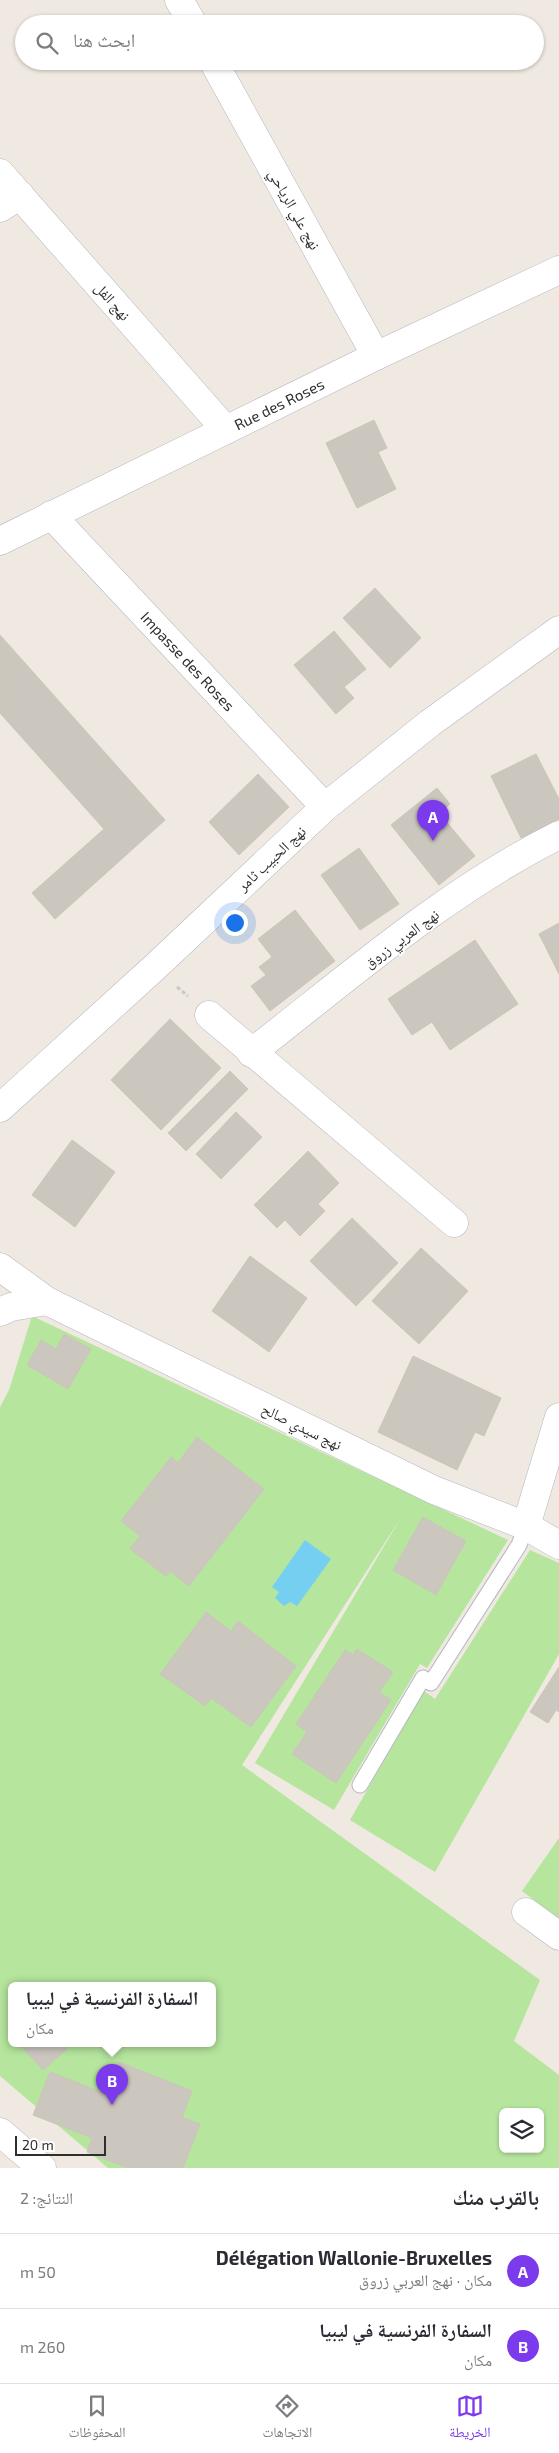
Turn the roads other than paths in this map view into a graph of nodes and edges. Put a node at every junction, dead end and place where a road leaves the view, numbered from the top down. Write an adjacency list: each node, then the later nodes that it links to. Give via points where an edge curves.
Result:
1 (180, 0): 2 (street)
2 (188, 15)
3 (218, 70): 7 (street, نهج علي الرياحي)
4 (0, 173): 5 (street, نهج الفل)
5 (10, 201): 8 (street, نهج الفل)
6 (559, 270): 7 (street, Rue des Roses)
7 (376, 356): 8 (street, Rue des Roses)
8 (226, 430): 9 (street, Rue des Roses)
9 (51, 515): 10 (street, Rue des Roses); 12 (street, Impasse des Roses)
10 (0, 541)
11 (559, 630): 12 (street, نهج الحبيب ثامر, via 430,723)
12 (325, 807): 16 (street, نهج الحبيب ثامر)
13 (559, 835): 15 (street, نهج العربي زروق, via 527,851 411,928)
14 (209, 1015): 15 (street)
15 (251, 1053): 17 (street)
16 (0, 1108)
17 (454, 1223)
18 (0, 1267): 19 (street, نهج سيدي صالح)
19 (46, 1301): 20 (street, via 10,1307); 22 (street, نهج سيدي صالح, via 434,1490)
20 (0, 1312)
21 (559, 1417): 22 (street)
22 (526, 1526): 23 (street, نهج سيدي صالح); 24 (lane, via 519,1545 431,1683 423,1678)
23 (559, 1545)
24 (360, 1784)
25 (526, 1912): 26 (street)
26 (559, 1936)
27 (0, 2132): 28 (street)
28 (42, 2168)

